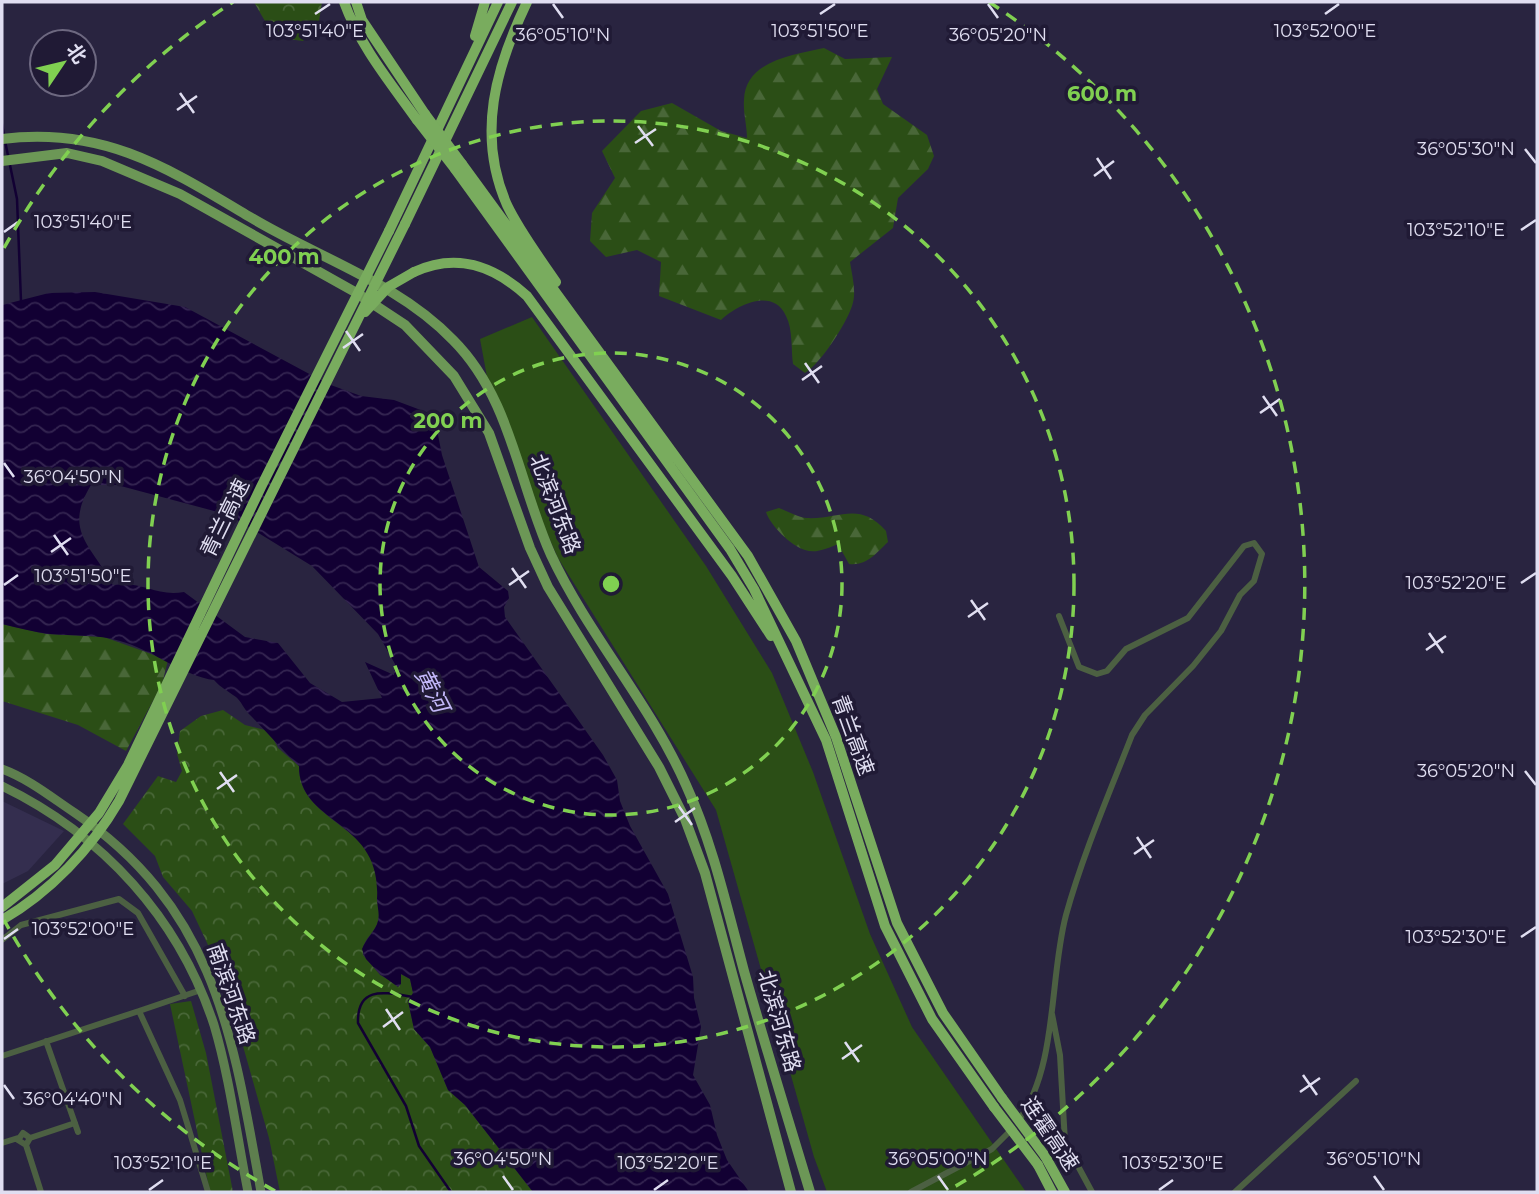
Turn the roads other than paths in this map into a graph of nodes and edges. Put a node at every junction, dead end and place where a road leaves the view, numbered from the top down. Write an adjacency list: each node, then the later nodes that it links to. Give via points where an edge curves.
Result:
1 (344, 2): 7 (highway, via 373,59)
2 (356, 2): 7 (highway, via 362,20)
3 (485, 2): 8 (highway)
4 (498, 2): 8 (highway)
5 (512, 2): 12 (highway, bridge)
6 (527, 2): 13 (highway, via 496,81 492,139 497,174 519,226)
7 (421, 117): 11 (highway, bridge)
8 (444, 117): 18 (highway, 青兰高速, bridge, via 128,765 99,813 55,865)
9 (7, 138): 41 (main road, 北滨河东路, via 88,140 145,158 420,310 472,362 497,402 533,509 567,586 658,730 695,805)
10 (2, 161): 40 (main road, 北滨河东路, via 67,153 102,161 180,194 355,292 405,325 443,362 496,448 548,587 659,767 692,836)
11 (458, 167): 13 (highway); 15 (highway, via 730,550)
12 (350, 331): 15 (highway, bridge, via 388,287 439,263 488,268 507,278 527,296 732,576); 19 (highway, 青兰高速, bridge, via 120,801 104,828 70,867)
13 (636, 401): 28 (highway, 青兰高速, via 748,556 796,641 836,737 897,923 943,1013)
14 (1059, 616): 24 (street, via 1079,667 1097,674 1107,671 1125,649 1188,618 1244,546 1254,543 1262,554 1254,581 1240,595 1221,631 1132,735 1066,917)
15 (797, 677): 28 (highway, 青兰高速, via 826,740 885,926 932,1018)
16 (2, 769): 39 (main road, 南滨河东路, via 45,791 95,827 147,874 191,934 228,1027)
17 (2, 786): 21 (main road, 南滨河东路, via 38,803 111,860 172,934)
18 (2, 907)
19 (2, 920)
20 (2, 940): 22 (street, via 21,925 119,899 138,913)
21 (201, 990): 22 (street); 38 (main road, 南滨河东路, via 215,1028)
22 (185, 996): 23 (street)
23 (139, 1011): 25 (street); 37 (street, via 180,1100)
24 (1051, 1012): 42 (street, via 1035,1094 1007,1137); 45 (street, via 1058,1031 1065,1142)
25 (46, 1041): 26 (street); 29 (street)
26 (2, 1056)
27 (1356, 1081): 46 (street)
28 (998, 1103): 35 (highway, 连霍高速, bridge)
29 (75, 1123): 30 (street); 32 (street)
30 (78, 1132)
31 (18, 1138): 32 (street, via 23,1133); 33 (street); 34 (street)
32 (30, 1138): 34 (street)
33 (2, 1143)
34 (26, 1145): 36 (street)
35 (1041, 1160): 43 (highway, 连霍高速); 44 (highway, 连霍高速)
36 (41, 1192)
37 (208, 1192)
38 (247, 1192)
39 (261, 1192)
40 (791, 1192)
41 (810, 1192)
42 (911, 1192)
43 (1052, 1192)
44 (1065, 1192)
45 (1092, 1192)
46 (1235, 1192)

